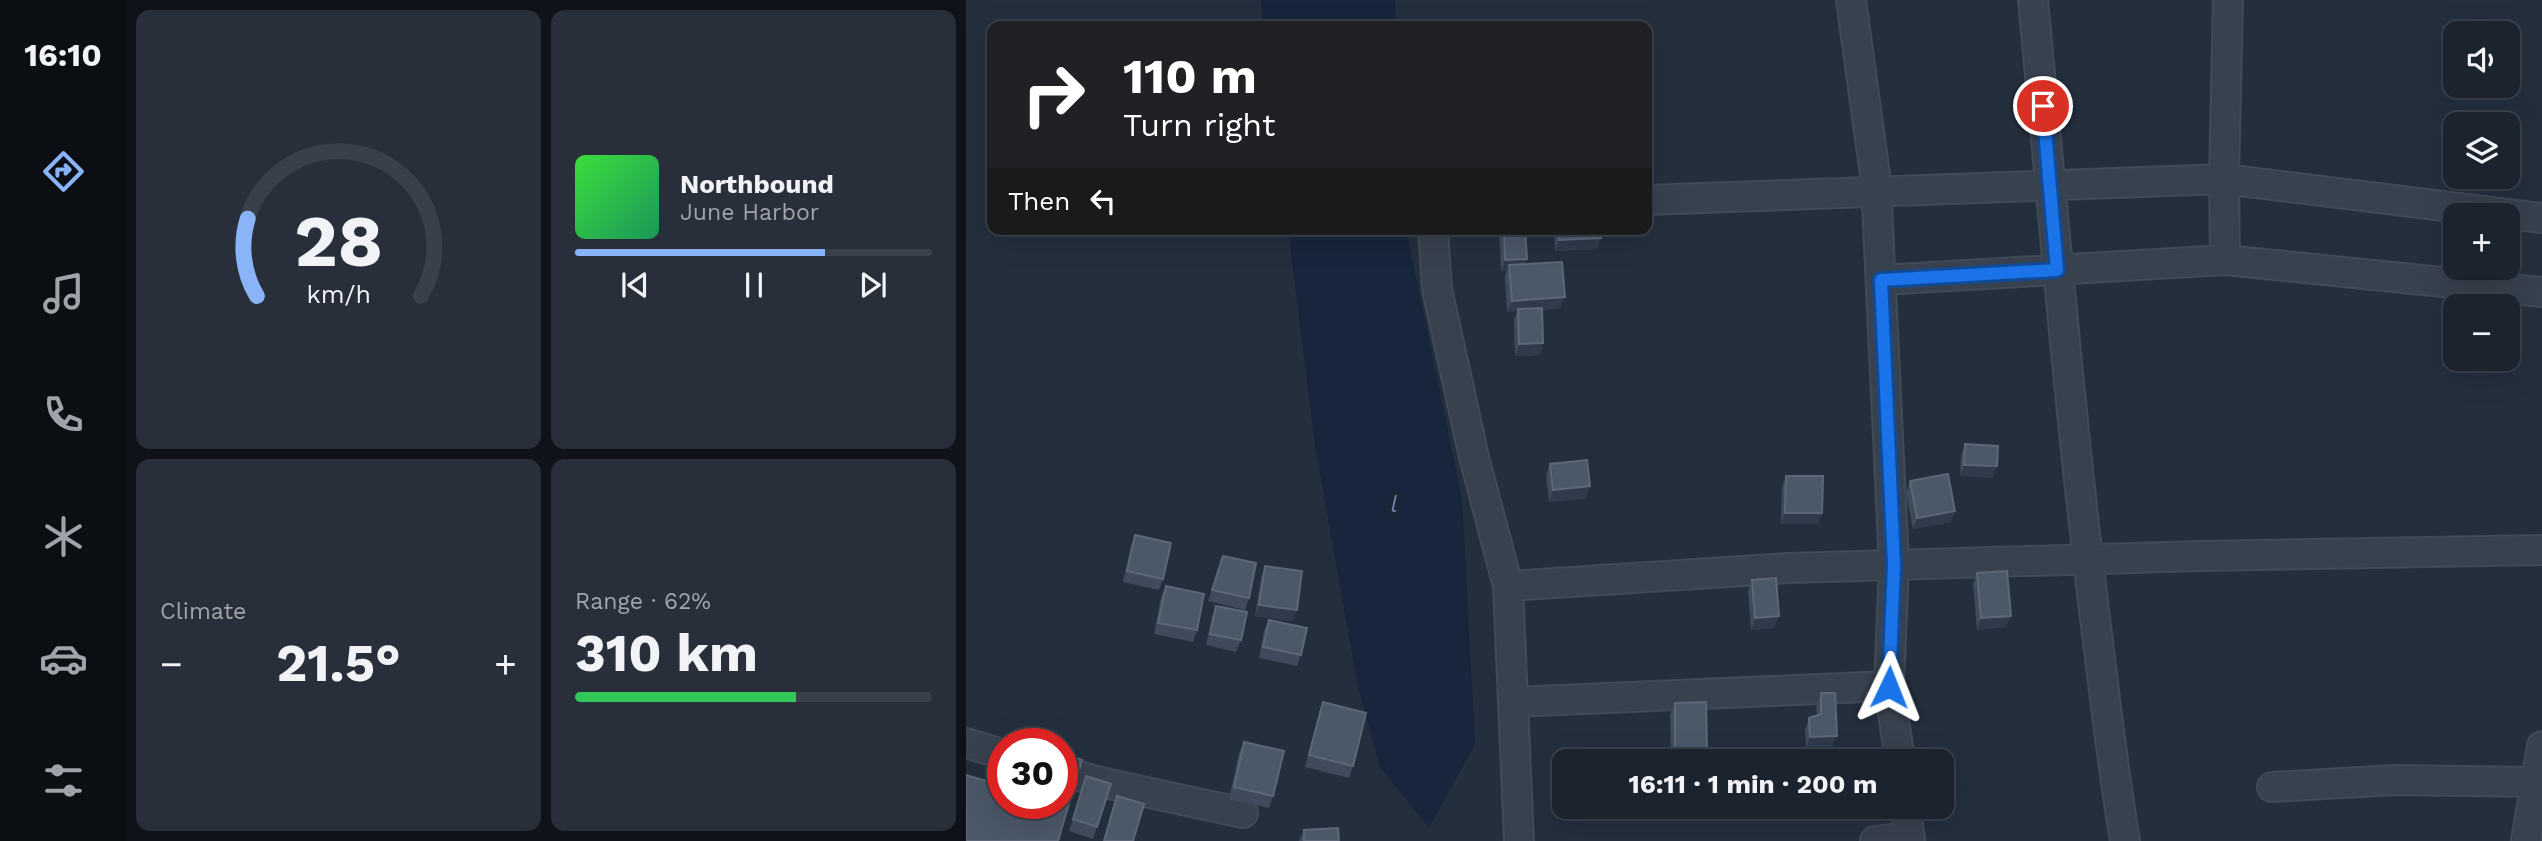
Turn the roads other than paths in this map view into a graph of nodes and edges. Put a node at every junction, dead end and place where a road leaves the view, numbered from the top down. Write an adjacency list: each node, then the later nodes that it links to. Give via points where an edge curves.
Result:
1 (1851, 0): 6 (street)
2 (2033, 0): 5 (street)
3 (2228, 0): 4 (street)
4 (2224, 179): 5 (street); 8 (street); 10 (street)
5 (2051, 186): 6 (street); 11 (street)
6 (1877, 192): 7 (street); 12 (street)
7 (1652, 200)
8 (2542, 218)
9 (1433, 235): 17 (street, via 1437,289)
10 (2225, 260): 11 (street); 13 (street)
11 (2057, 270): 12 (street); 15 (street)
12 (1881, 280): 16 (street)
13 (2542, 292)
14 (2542, 550): 15 (street)
15 (2088, 559): 16 (street); 32 (street)
16 (1894, 565): 17 (street); 18 (street)
17 (1508, 586): 19 (street)
18 (1889, 687): 19 (street); 23 (street)
19 (1513, 702): 30 (street)
20 (966, 743): 22 (street)
21 (2542, 746): 25 (street)
22 (987, 749)
23 (1898, 749)
24 (1078, 776): 27 (street)
25 (2536, 782): 26 (street, via 2394,779); 33 (street)
26 (2273, 787)
27 (1243, 813)
28 (1908, 819): 29 (street)
29 (1910, 839): 31 (street)
30 (1519, 841)
31 (1875, 841)
32 (2125, 841)
33 (2526, 841)

